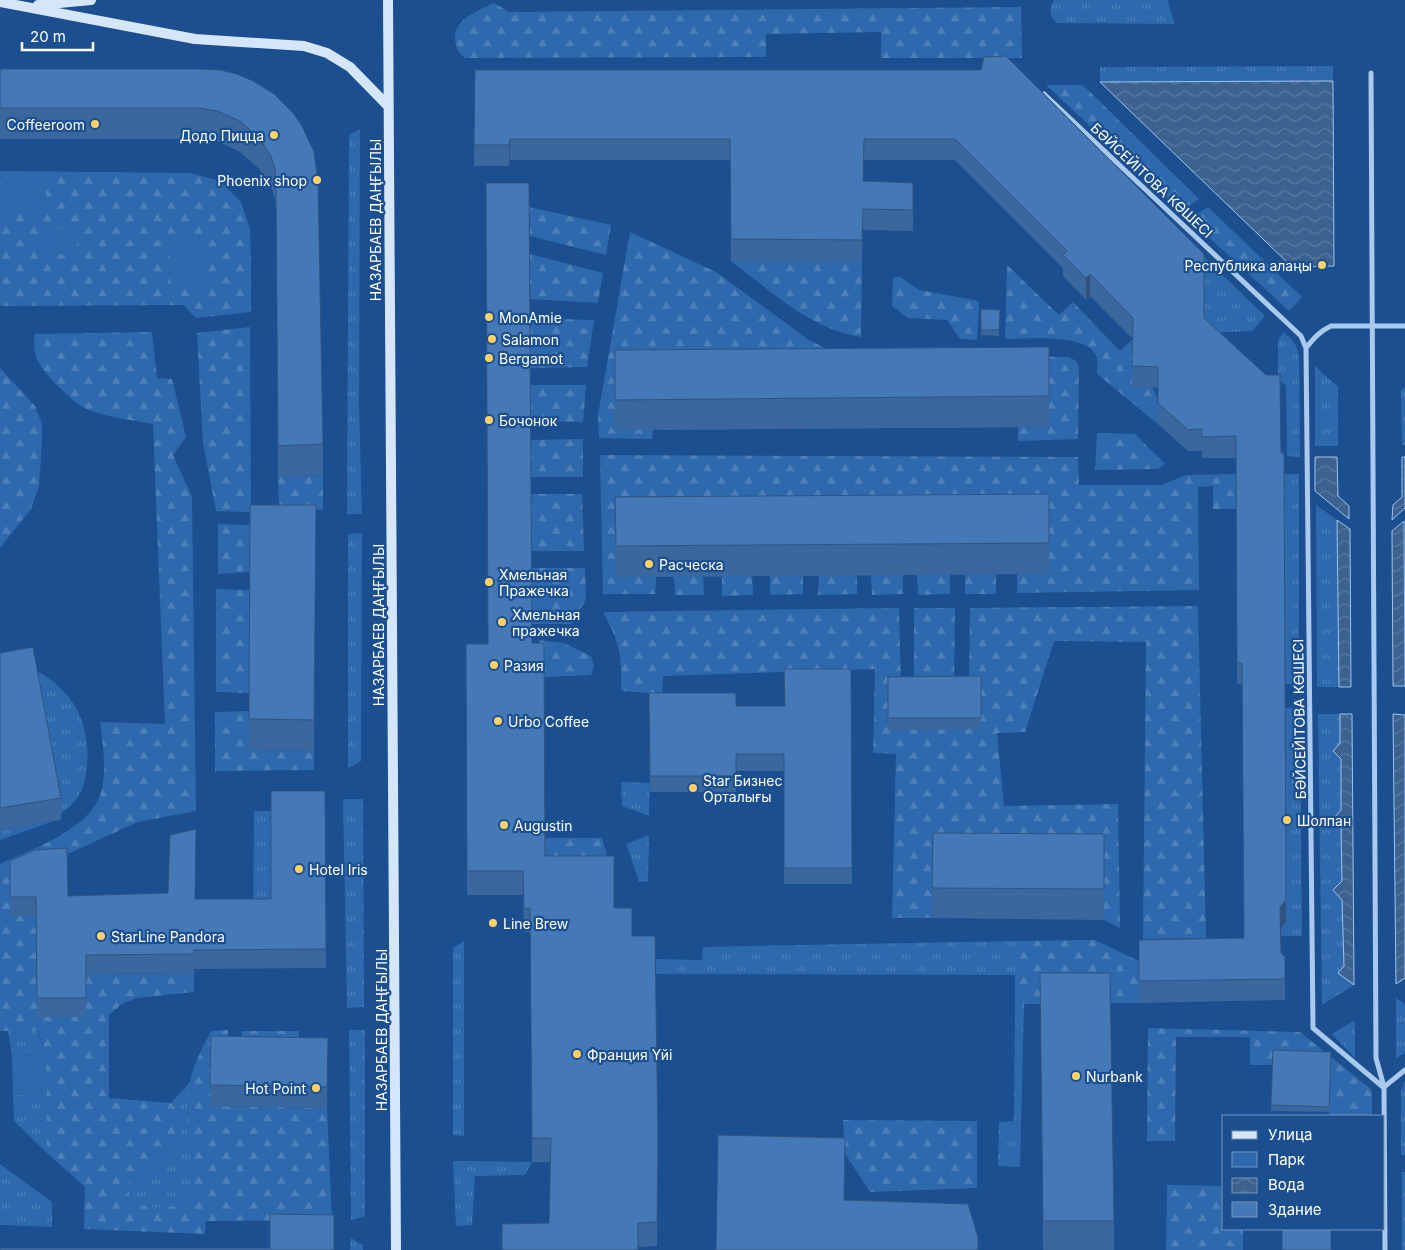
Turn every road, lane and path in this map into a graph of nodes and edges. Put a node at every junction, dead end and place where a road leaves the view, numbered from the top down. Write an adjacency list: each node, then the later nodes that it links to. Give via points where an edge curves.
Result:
1 (52, 0): 5 (main road)
2 (91, 0): 5 (main road)
3 (388, 0): 9 (main road, НАЗАРБАЕВ ДАҢҒЫЛЫ)
4 (0, 2): 5 (main road)
5 (28, 6): 6 (main road); 9 (main road, via 195,39 304,46 350,67)
6 (0, 10)
7 (1371, 73): 10 (street)
8 (1044, 94): 12 (street, БӘЙСЕЙІТОВА КӨШЕСІ, via 1301,336)
9 (388, 106): 17 (main road, НАЗАРБАЕВ ДАҢҒЫЛЫ)
10 (1372, 326): 11 (street); 12 (street, via 1331,326 1323,329); 14 (street, via 1376,1058)
11 (1405, 326)
12 (1306, 348): 14 (street, БӘЙСЕЙІТОВА КӨШЕСІ, via 1313,1028)
13 (1405, 1070): 14 (street)
14 (1384, 1087): 15 (street)
15 (1384, 1115)
16 (1385, 1230): 18 (street)
17 (396, 1250)
18 (1385, 1250)

